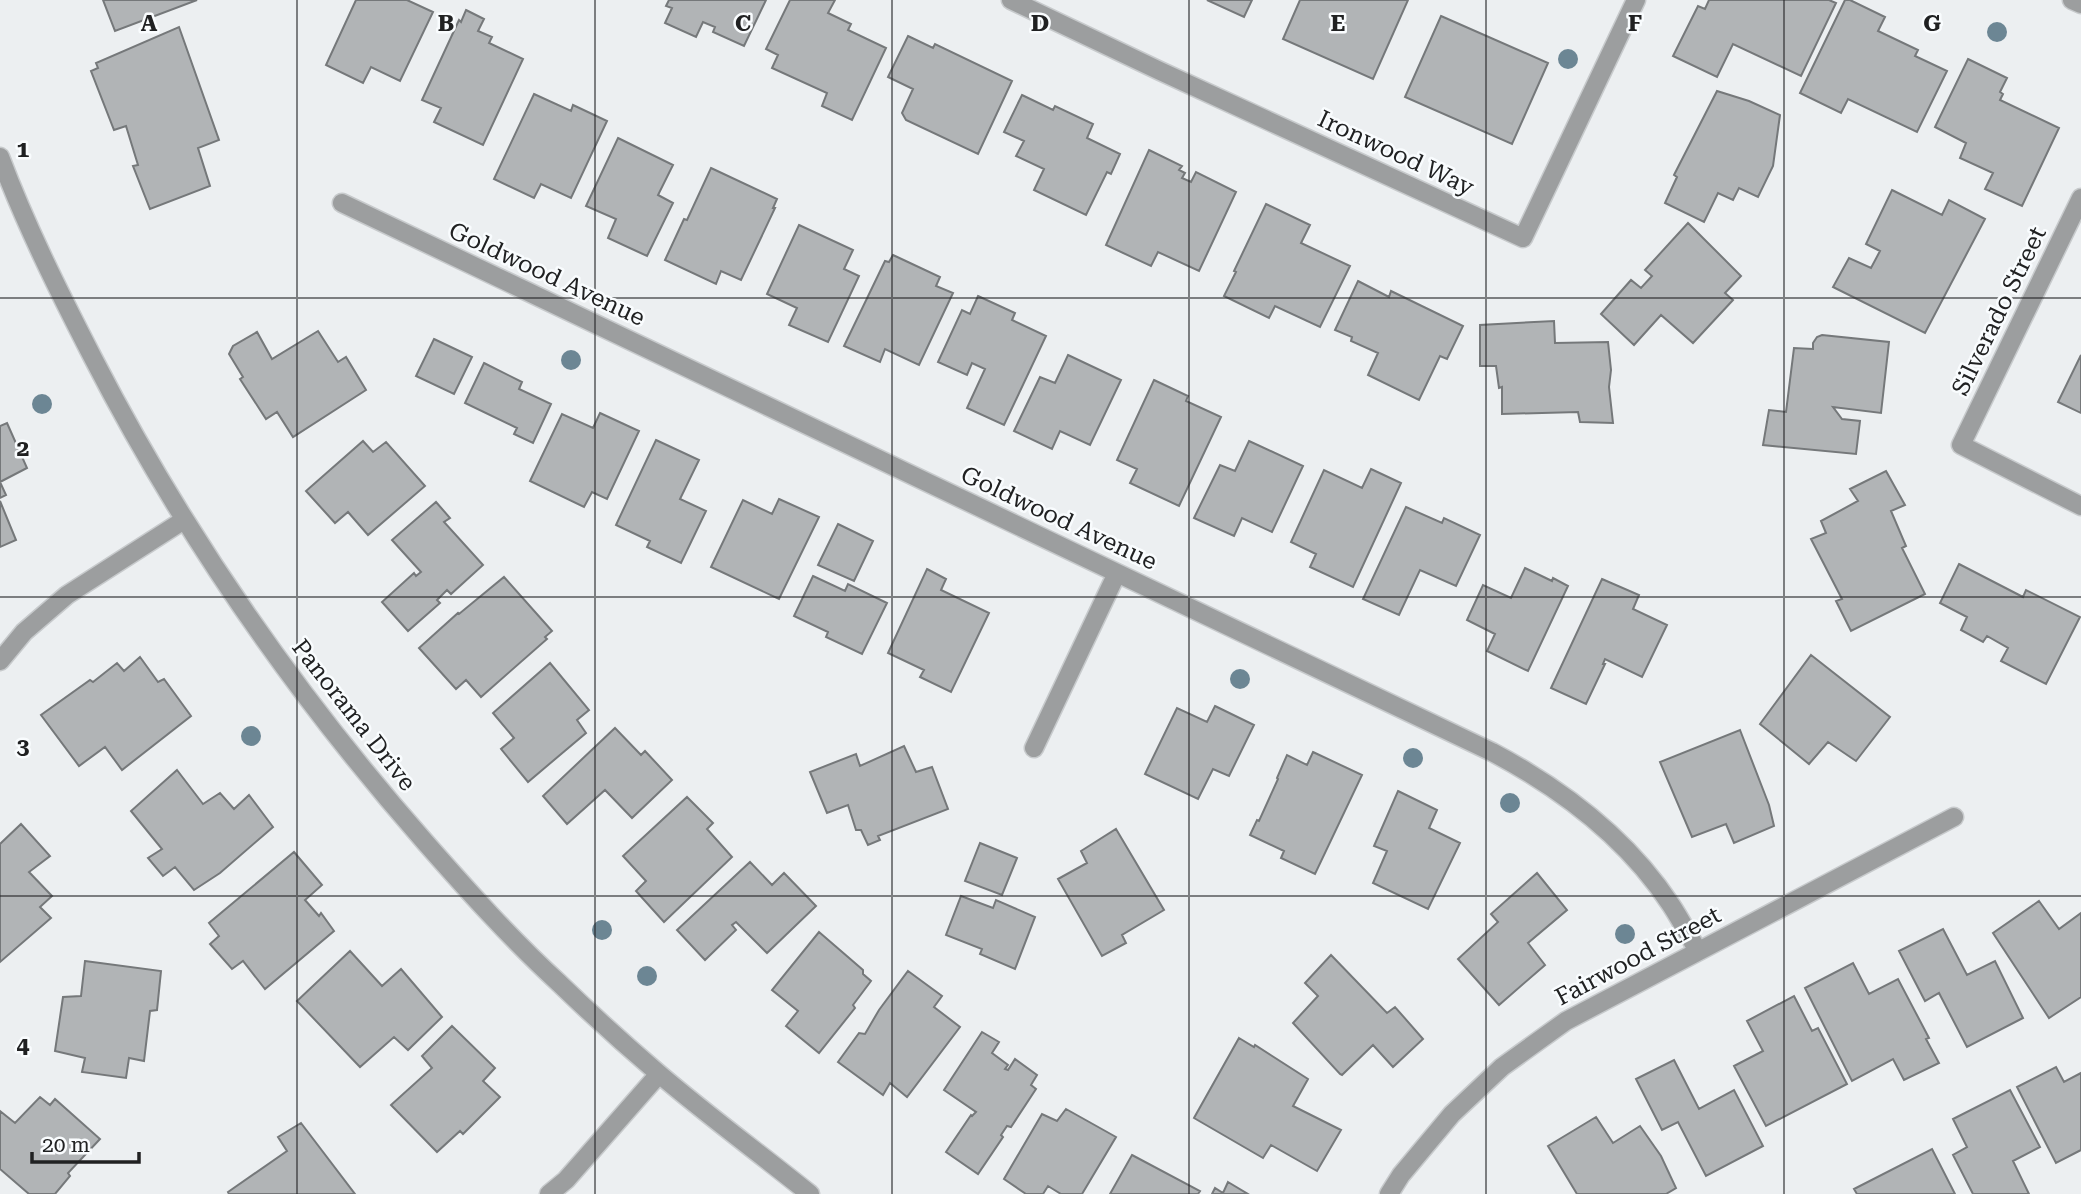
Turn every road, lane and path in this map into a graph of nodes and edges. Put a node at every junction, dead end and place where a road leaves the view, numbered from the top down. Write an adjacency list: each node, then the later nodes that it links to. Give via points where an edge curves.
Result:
1 (1011, 0): 2 (street, Ironwood Way, via 1522,237)
2 (1636, 0)
3 (2072, 0): 4 (street)
4 (2081, 4)
5 (0, 157): 9 (street, Panorama Drive, via 68,310)
6 (2081, 198): 8 (street, Silverado Street, via 1961,445)
7 (342, 203): 10 (street, Goldwood Avenue)
8 (2081, 506)
9 (184, 520): 11 (street, via 67,595 24,632); 15 (street, Panorama Drive, via 305,696 384,796 556,981)
10 (1117, 573): 12 (street); 14 (street, Goldwood Avenue, via 1527,770 1579,806 1625,848 1670,904)
11 (0, 661)
12 (1034, 748)
13 (1954, 817): 14 (street, Fairwood Street)
14 (1698, 951): 18 (street, Fairwood Street, via 1566,1021 1502,1067 1452,1114)
15 (659, 1074): 16 (street); 17 (street, Panorama Drive)
16 (549, 1194)
17 (810, 1194)
18 (1389, 1194)

